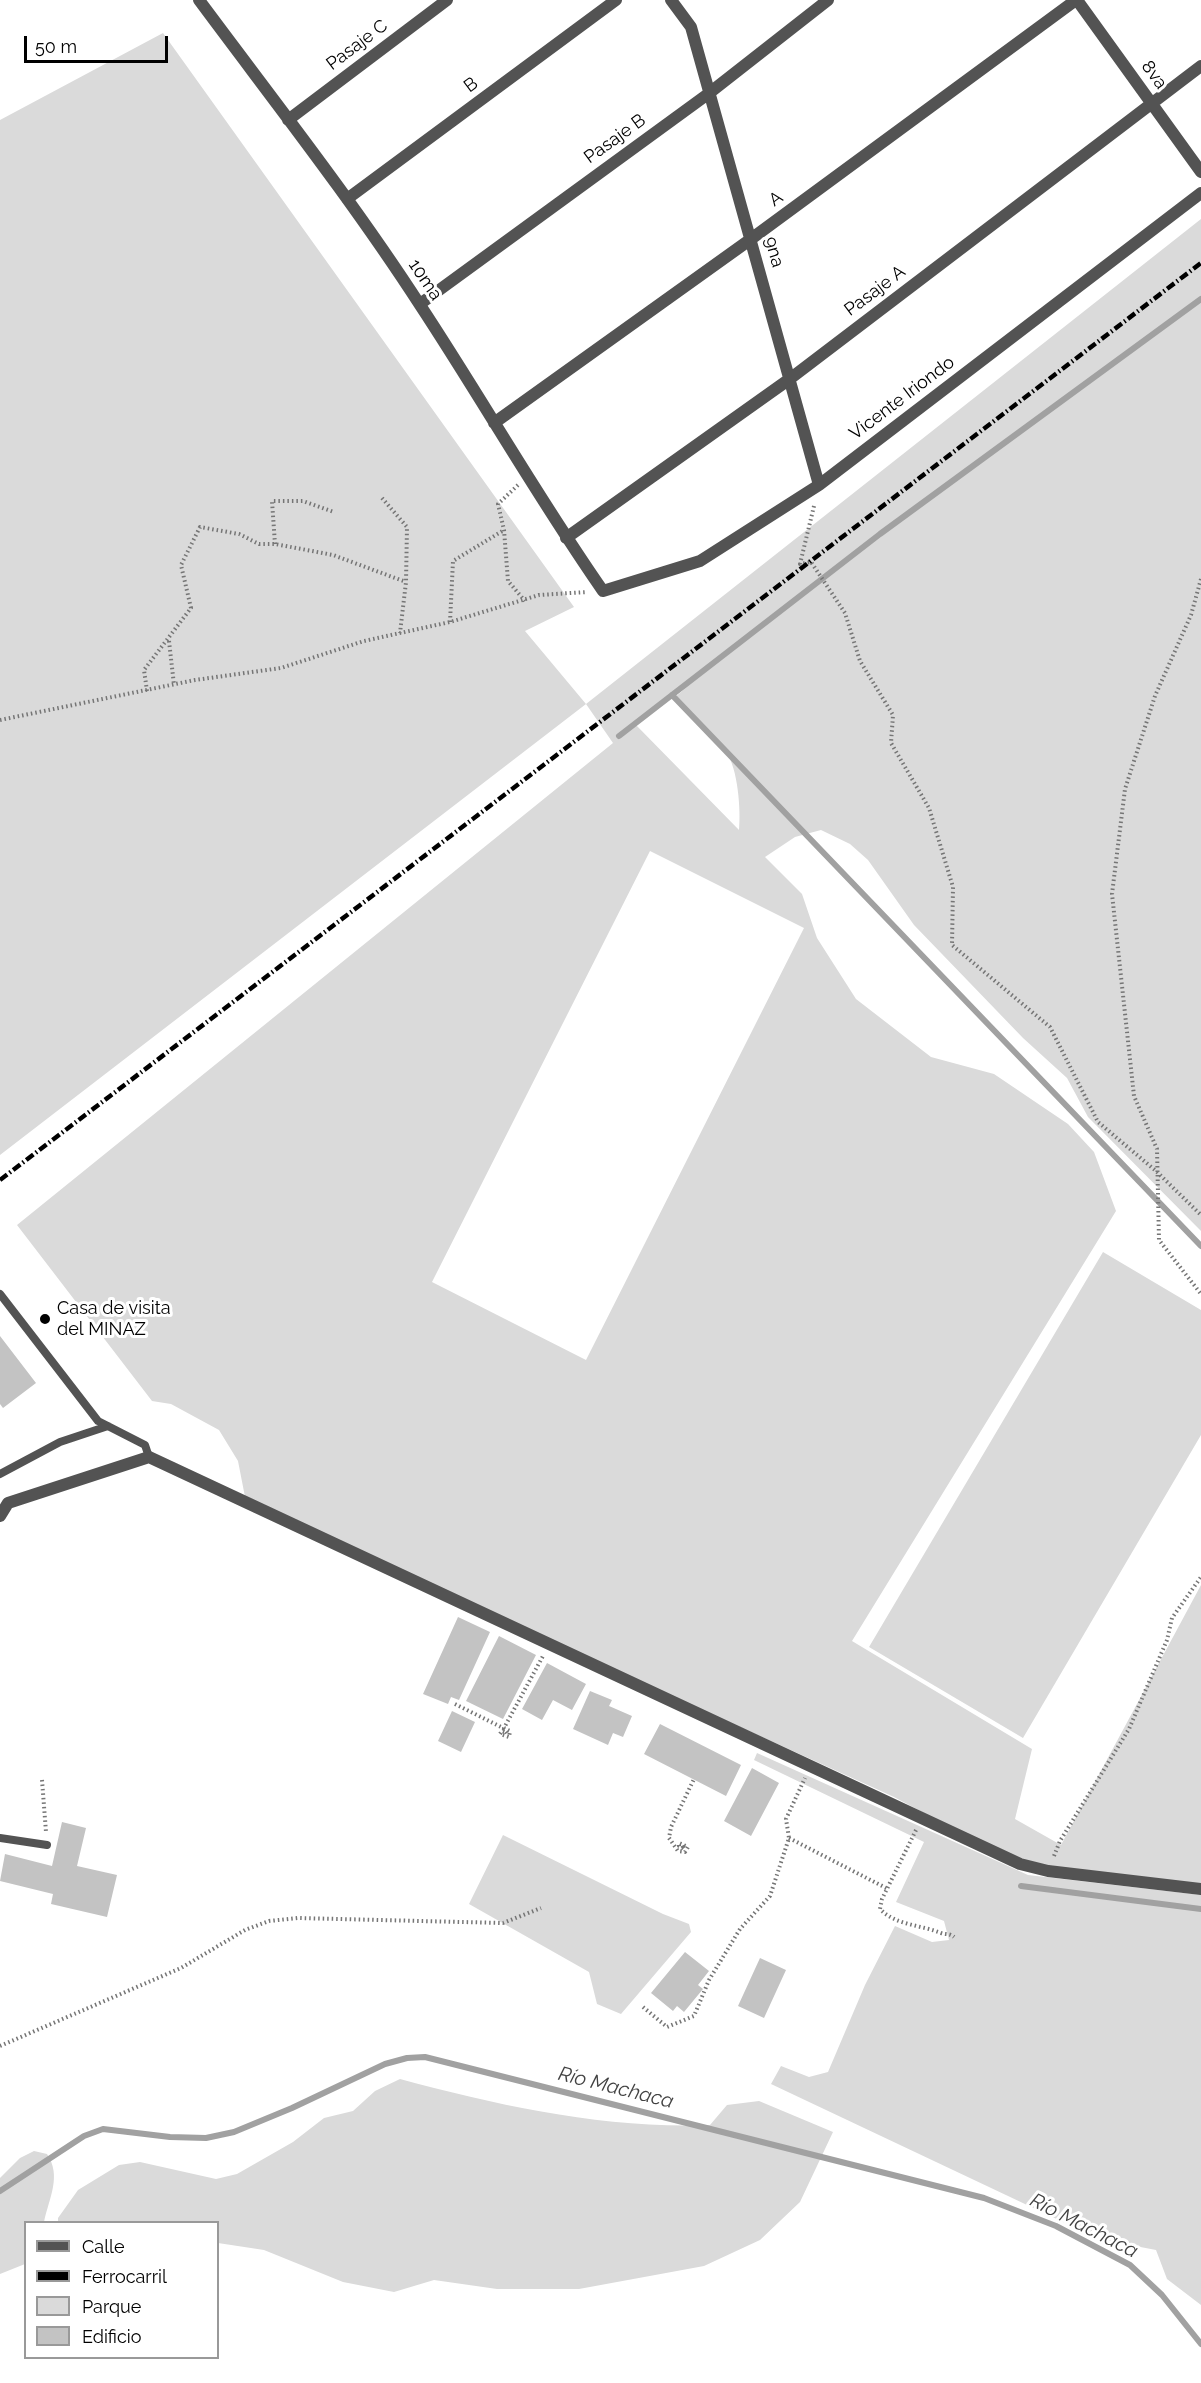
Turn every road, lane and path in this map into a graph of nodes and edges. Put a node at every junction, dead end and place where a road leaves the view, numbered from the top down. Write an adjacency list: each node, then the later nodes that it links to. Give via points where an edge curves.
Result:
1 (200, 0): 10 (street, 10ma)
2 (447, 0): 10 (street, Pasaje C)
3 (616, 0): 13 (street, B)
4 (671, 0): 8 (street, 9na, via 691,27)
5 (828, 0): 8 (street, Pasaje B)
6 (1077, 0): 9 (street, 8va); 14 (street, A)
7 (1201, 66): 9 (street, Pasaje A)
8 (708, 94): 14 (street, 9na); 15 (street, Pasaje B)
9 (1152, 103): 11 (street, 8va); 16 (street, Pasaje A)
10 (288, 120): 13 (street, 10ma)
11 (1201, 172)
12 (1201, 193): 19 (street, Vicente Iriondo)
13 (347, 199): 15 (street, 10ma)
14 (751, 239): 16 (street, 9na); 17 (street, A)
15 (420, 304): 17 (street, 10ma)
16 (791, 378): 19 (street, 9na); 23 (street, Pasaje A)
17 (494, 423): 18 (street, 10ma)
18 (527, 476): 22 (path, via 498,504); 23 (street, 10ma)
19 (819, 485): 27 (street, Vicente Iriondo, via 700,561); 35 (path, via 800,564 811,562 845,613 860,661 893,715 891,743 929,808 953,887 952,945 1050,1027 1098,1122)
20 (382, 498): 26 (path, via 407,527)
21 (334, 512): 24 (path, via 303,501 272,501)
22 (504, 530): 28 (path, via 508,581); 29 (path, via 453,561)
23 (566, 538): 27 (street, 10ma)
24 (276, 544): 26 (path, via 333,555); 31 (path, via 259,544 239,534 200,527 181,565 191,608)
25 (1201, 579): 35 (path, via 1191,615 1155,696 1125,789 1112,894 1134,1096 1157,1149)
26 (406, 582): 30 (path)
27 (603, 591): 28 (path, via 539,595)
28 (525, 601): 29 (path)
29 (450, 622): 30 (path)
30 (400, 633): 32 (path, via 282,668)
31 (168, 640): 32 (path); 33 (path, via 144,670)
32 (174, 685): 33 (path)
33 (147, 691): 34 (path)
34 (0, 720)
35 (1156, 1171): 36 (path); 38 (path, via 1159,1240)
36 (1201, 1215)
37 (0, 1294): 39 (lane, via 98,1421)
38 (1201, 1294)
39 (108, 1426): 40 (lane, via 145,1445); 41 (lane, via 60,1442)
40 (149, 1457): 42 (street, via 8,1503); 44 (street)
41 (0, 1474)
42 (0, 1516)
43 (1201, 1577): 54 (path, via 1172,1618 1167,1640 1129,1729 1060,1841)
44 (550, 1644): 45 (path, via 504,1728 510,1731 509,1737 500,1734 507,1733 502,1728); 46 (street)
45 (455, 1704)
46 (810, 1766): 49 (street); 51 (path, via 786,1819)
47 (693, 1779): 53 (path, via 669,1838 678,1851 685,1852 688,1847 679,1843)
48 (42, 1780): 52 (path)
49 (921, 1819): 54 (street, via 1020,1864); 55 (path)
50 (0, 1838): 52 (lane)
51 (789, 1838): 55 (path); 59 (path, via 770,1896 740,1929 709,1980 694,2016 667,2027)
52 (47, 1845)
53 (683, 1848)
54 (1048, 1871): 56 (street)
55 (888, 1889): 58 (path, via 880,1909 886,1916)
56 (1201, 1889)
57 (541, 1908): 60 (path, via 503,1923 298,1918 269,1921 245,1930 181,1968)
58 (954, 1937)
59 (643, 2007)
60 (0, 2046)

